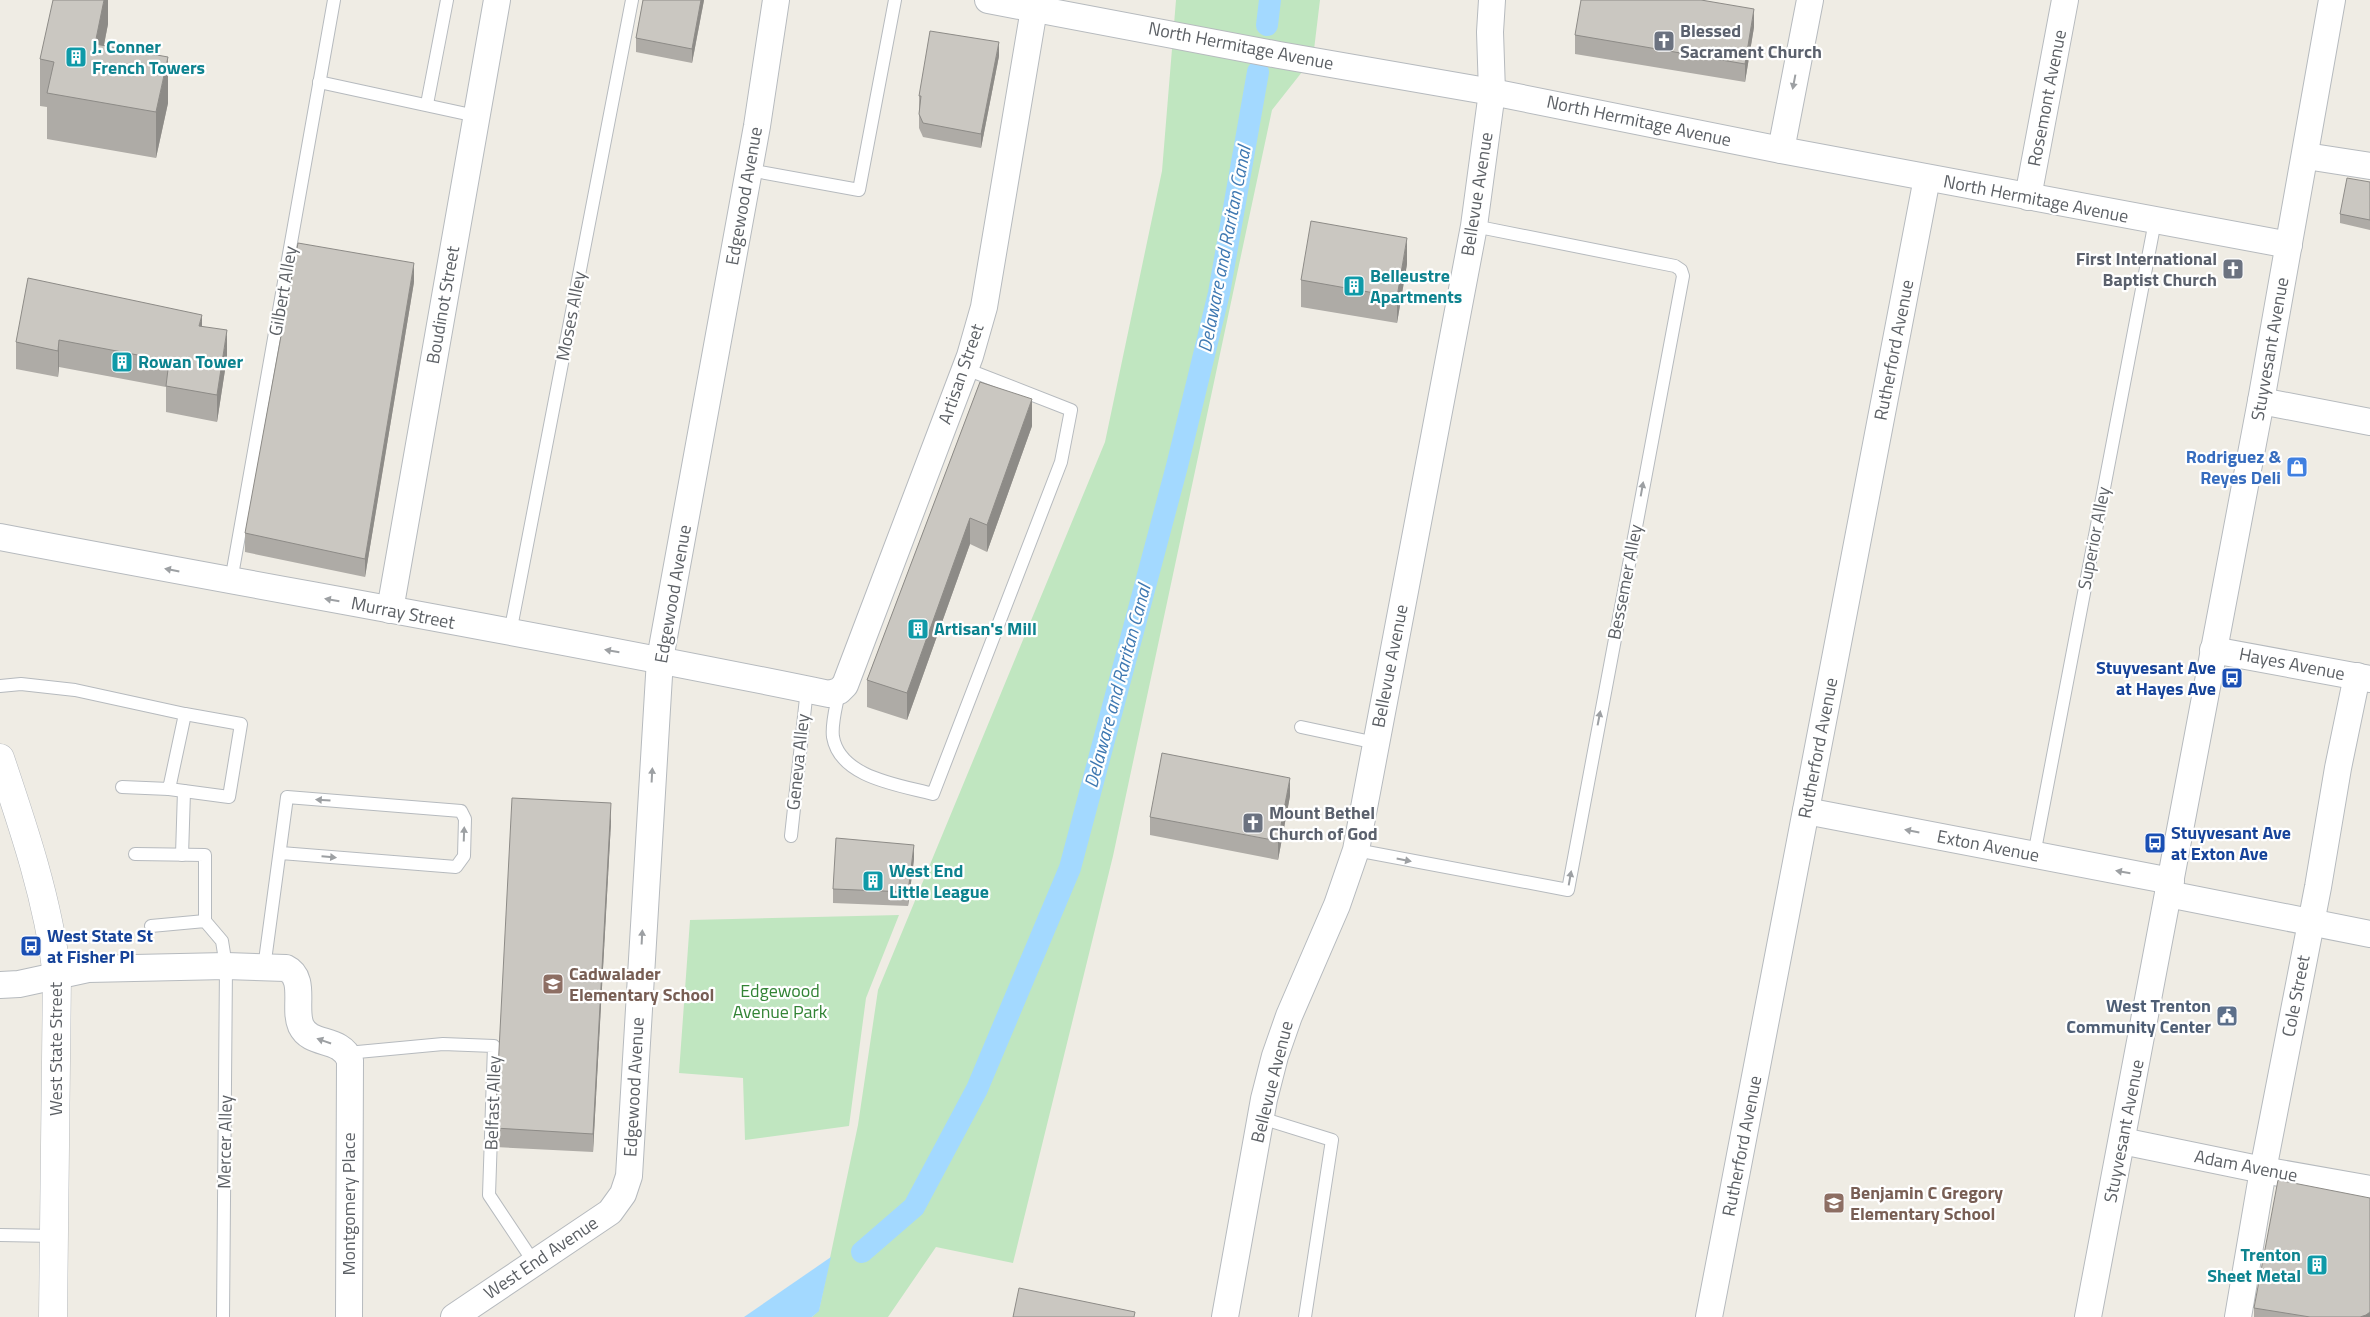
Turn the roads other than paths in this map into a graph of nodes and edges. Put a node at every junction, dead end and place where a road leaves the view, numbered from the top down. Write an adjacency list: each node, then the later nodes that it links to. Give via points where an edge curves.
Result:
1 (334, 0): 13 (lane, Gilbert Alley)
2 (447, 0): 15 (lane)
3 (497, 0): 16 (street, Boudinot Street)
4 (632, 0): 32 (lane, Moses Alley)
5 (776, 0): 20 (street, Edgewood Avenue)
6 (895, 0): 20 (lane, via 859,190)
7 (988, 0): 12 (street, North Hermitage Avenue)
8 (1492, 0): 14 (street, Bellevue Avenue)
9 (1810, 0): 17 (street, one-way to 17)
10 (2065, 0): 22 (street, Rosemont Avenue)
11 (2332, 0): 18 (street, Stuyvesant Avenue)
12 (1034, 9): 14 (street, North Hermitage Avenue); 26 (street, Artisan Street, via 984,307)
13 (319, 82): 15 (lane); 30 (lane, Gilbert Alley)
14 (1492, 92): 17 (street, North Hermitage Avenue); 24 (street, Bellevue Avenue)
15 (427, 104): 16 (lane)
16 (476, 116): 31 (street, Boudinot Street)
17 (1781, 150): 21 (street, North Hermitage Avenue)
18 (2306, 156): 19 (street); 25 (street, Stuyvesant Avenue)
19 (2370, 166)
20 (749, 170): 34 (street, Edgewood Avenue)
21 (1927, 178): 22 (street, North Hermitage Avenue); 46 (street, Rutherford Avenue)
22 (2028, 197): 23 (street, North Hermitage Avenue)
23 (2155, 221): 25 (street, North Hermitage Avenue); 52 (lane, Superior Alley)
24 (1474, 226): 41 (street, Bellevue Avenue); 48 (lane, Bessemer Alley, one-way to 24, via 1568,890 1684,276 1675,266)
25 (2289, 245): 27 (street, Stuyvesant Avenue)
26 (966, 369): 38 (street, Artisan Street, via 918,490 880,599 845,685); 38 (lane, via 1071,410 1061,462 933,794 857,770 842,757 833,737)
27 (2261, 401): 28 (street); 33 (street, Stuyvesant Avenue)
28 (2370, 422)
29 (0, 537): 30 (street, Murray Street, one-way to 29)
30 (231, 582): 31 (street, Murray Street, one-way to 30)
31 (390, 610): 32 (street, Murray Street)
32 (510, 633): 34 (street, Murray Street, one-way to 32)
33 (2213, 650): 35 (street, Hayes Avenue); 53 (street, Stuyvesant Avenue)
34 (660, 659): 37 (street, Murray Street); 67 (street, Edgewood Avenue, one-way to 34, via 629,1176)
35 (2363, 678): 55 (street, Cole Street)
36 (0, 686): 39 (lane, via 21,684 75,690)
37 (806, 689): 38 (street, via 829,694); 47 (lane, Geneva Alley)
38 (839, 691)
39 (185, 714): 44 (lane); 45 (lane, via 241,724 229,797)
40 (1301, 727): 41 (lane)
41 (1376, 743): 48 (street, Bellevue Avenue)
42 (0, 758): 60 (street, West State Street, via 42,889)
43 (122, 787): 44 (lane)
44 (169, 789): 45 (lane)
45 (184, 791): 51 (lane)
46 (1806, 811): 52 (street, Exton Avenue, one-way to 46); 77 (street, Rutherford Avenue)
47 (791, 836)
48 (1356, 850): 63 (street, Bellevue Avenue, via 1337,904 1289,1016 1275,1056)
49 (281, 853): 49 (lane, one-way to 49, via 456,867 464,856 465,819 461,811 287,797); 59 (lane)
50 (136, 854): 51 (lane)
51 (182, 854): 54 (lane, via 205,855)
52 (2034, 855): 53 (street, Exton Avenue, one-way to 52)
53 (2170, 888): 55 (street, Exton Avenue); 64 (street, Stuyvesant Avenue)
54 (205, 921): 56 (lane); 58 (lane, Mercer Alley, via 222,941)
55 (2310, 923): 57 (street, Exton Avenue); 65 (street, Cole Street)
56 (151, 926)
57 (2370, 934)
58 (226, 966): 59 (street); 60 (street, via 88,969); 72 (lane, Mercer Alley)
59 (264, 968): 62 (street, one-way to 59, via 340,1046 310,1036 302,1027 297,977 293,972 286,968)
60 (57, 975): 61 (street); 69 (street, West State Street)
61 (0, 985)
62 (347, 1053): 70 (lane, Belfast Alley, via 443,1044 494,1046 490,1195); 73 (street, Montgomery Place, via 350,1060)
63 (1261, 1118): 75 (street, Bellevue Avenue); 76 (lane, via 1332,1140)
64 (2122, 1141): 65 (street, Adam Avenue); 78 (street, Stuyvesant Avenue)
65 (2263, 1170): 66 (street, Adam Avenue); 79 (street, Cole Street)
66 (2370, 1189)
67 (623, 1194): 70 (street, West End Avenue, via 610,1212)
68 (0, 1235): 69 (lane)
69 (55, 1236): 71 (street, West State Street)
70 (535, 1264): 74 (street, West End Avenue)
71 (53, 1317)
72 (223, 1317)
73 (349, 1317)
74 (454, 1317)
75 (1225, 1317)
76 (1305, 1317)
77 (1709, 1317)
78 (2088, 1317)
79 (2238, 1317)

